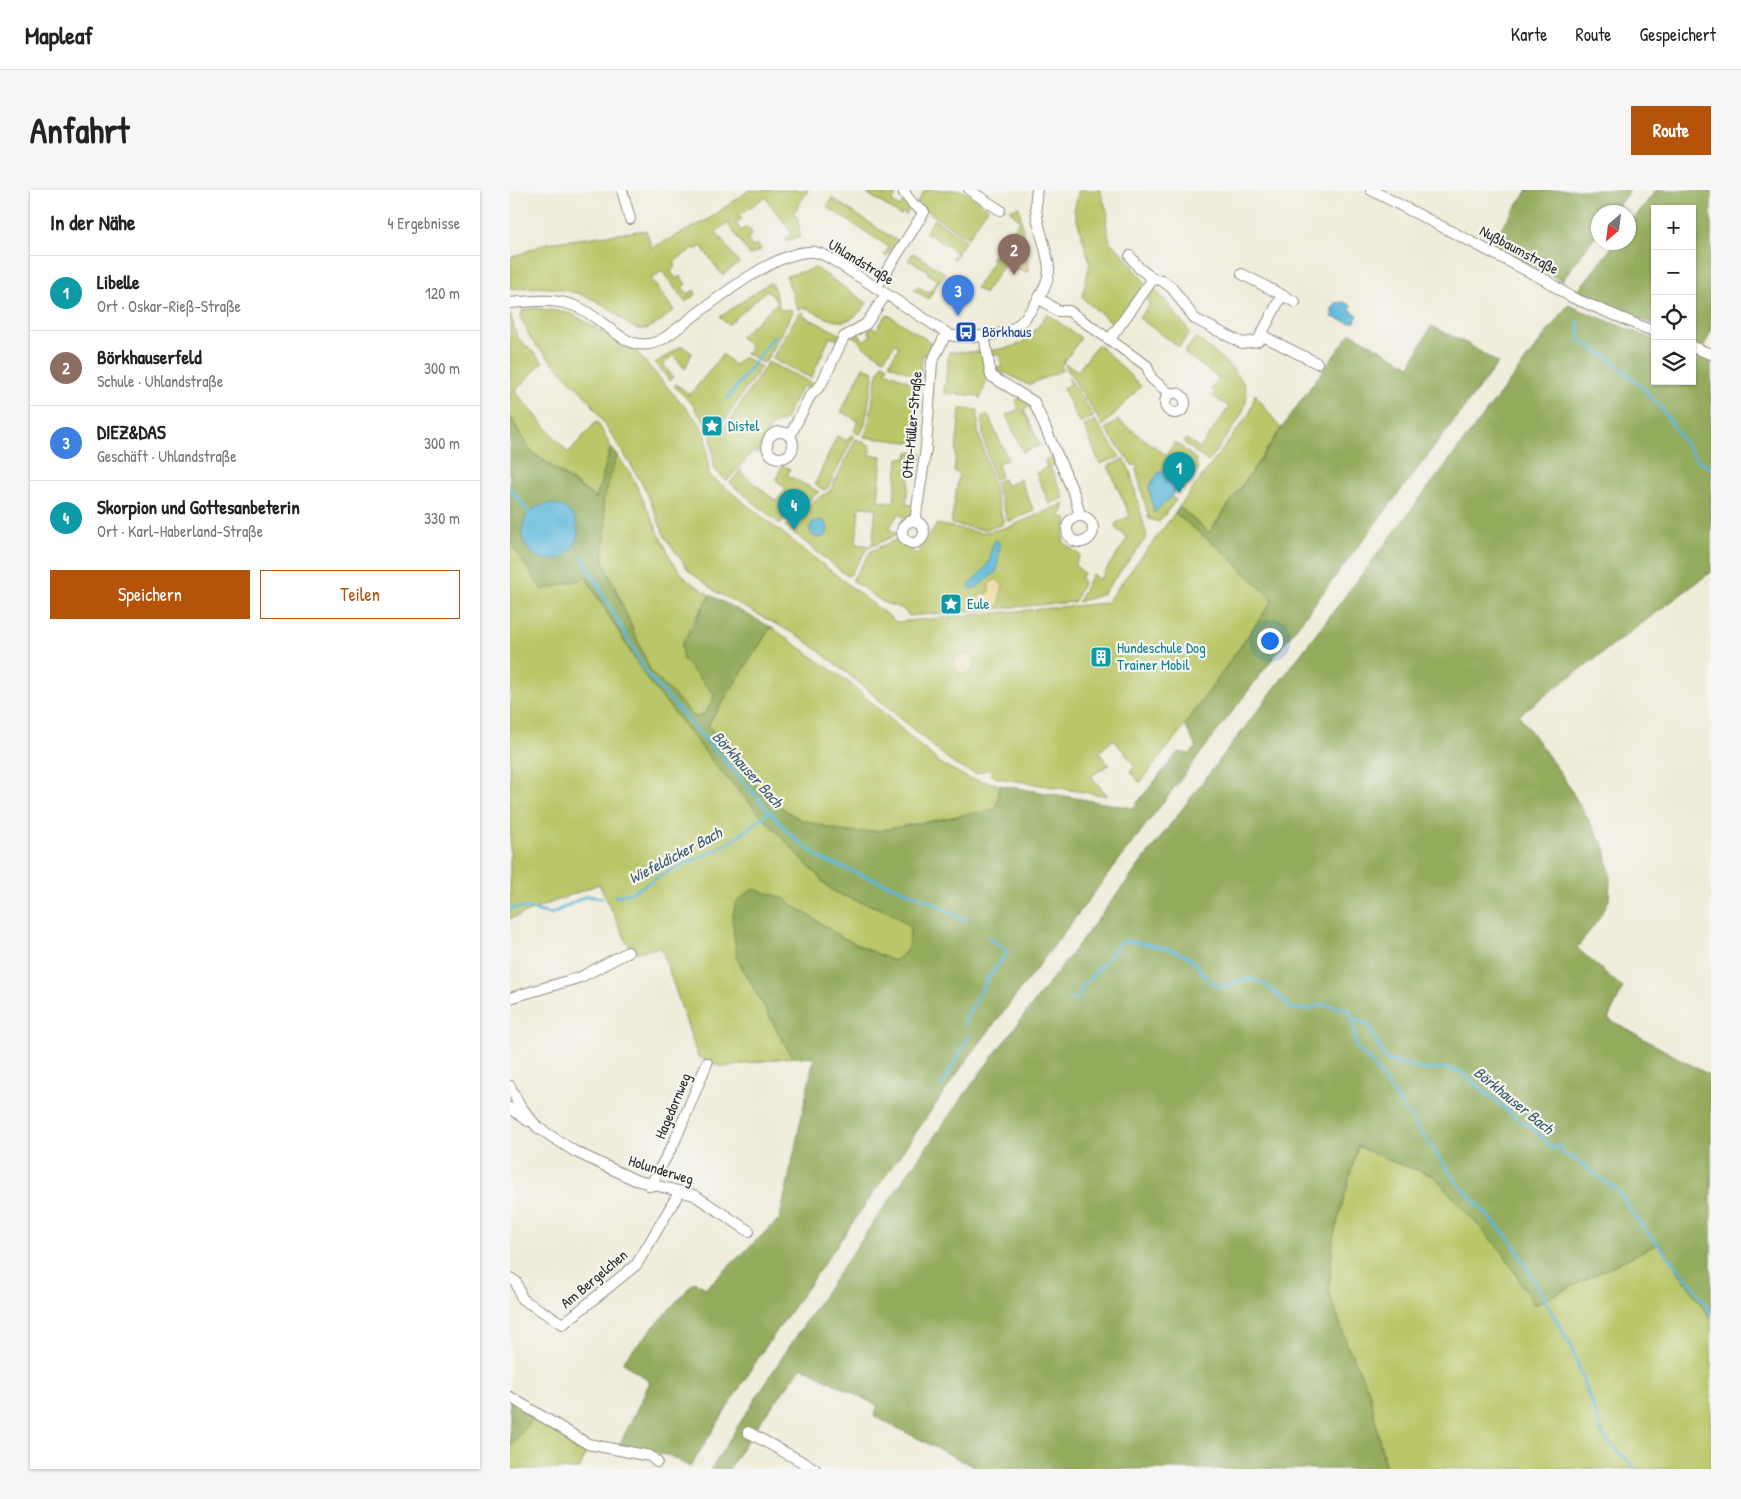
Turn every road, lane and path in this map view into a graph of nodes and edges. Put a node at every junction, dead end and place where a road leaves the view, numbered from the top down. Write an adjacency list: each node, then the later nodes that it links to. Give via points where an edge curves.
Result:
1 (622, 190): 7 (street)
2 (969, 190): 6 (street)
3 (1036, 190): 14 (street, Uhlandstraße, via 1048,270)
4 (1371, 190): 17 (street, Nußbaumstraße, via 1572,297)
5 (903, 191): 11 (street, via 924,212)
6 (1000, 210)
7 (630, 220)
8 (1130, 256): 10 (street)
9 (1242, 274): 13 (street)
10 (1153, 279): 20 (street, via 1161,280 1172,288 1195,319 1242,343 1258,341); 21 (street)
11 (876, 288): 12 (street, Uhlandstraße); 16 (street, Uhlandstraße, via 827,256 799,253 758,270 666,337 650,345 623,339 590,314 567,303)
12 (886, 294): 18 (street, Uhlandstraße); 26 (street, via 866,324 844,337)
13 (1282, 295): 15 (street); 20 (street)
14 (1039, 298): 19 (street, Uhlandstraße, via 1014,328); 21 (street, via 1058,311 1069,311)
15 (1295, 302)
16 (510, 303)
17 (1651, 330)
18 (946, 334): 19 (street, Uhlandstraße, via 964,338); 28 (street, Otto-Müller-Straße, via 932,362 926,448)
19 (984, 335): 27 (street, via 991,376 1034,402 1075,496)
20 (1261, 335): 24 (street)
21 (1110, 339): 25 (street, via 1147,366 1151,378)
22 (1696, 348): 23 (street)
23 (1711, 354)
24 (1317, 363)
25 (1170, 394)
26 (790, 436)
27 (1080, 516)
28 (915, 521)
29 (628, 952): 30 (street, via 581,978)
30 (510, 998)
31 (707, 1063): 35 (street, Hagedornweg, via 674,1143)
32 (510, 1086): 34 (street, Holunderweg)
33 (510, 1108): 34 (street, Holunderweg)
34 (537, 1128): 35 (street, Holunderweg, via 590,1160)
35 (650, 1186): 36 (street, Holunderweg)
36 (680, 1191): 37 (street, Holunderweg, via 715,1207); 38 (street, Am Bergelchen, via 637,1264 563,1324 522,1299 516,1282)
37 (749, 1231)
38 (510, 1278)
39 (510, 1397): 41 (street, via 588,1444 650,1456)
40 (748, 1432): 42 (street)
41 (657, 1462)
42 (815, 1469)

